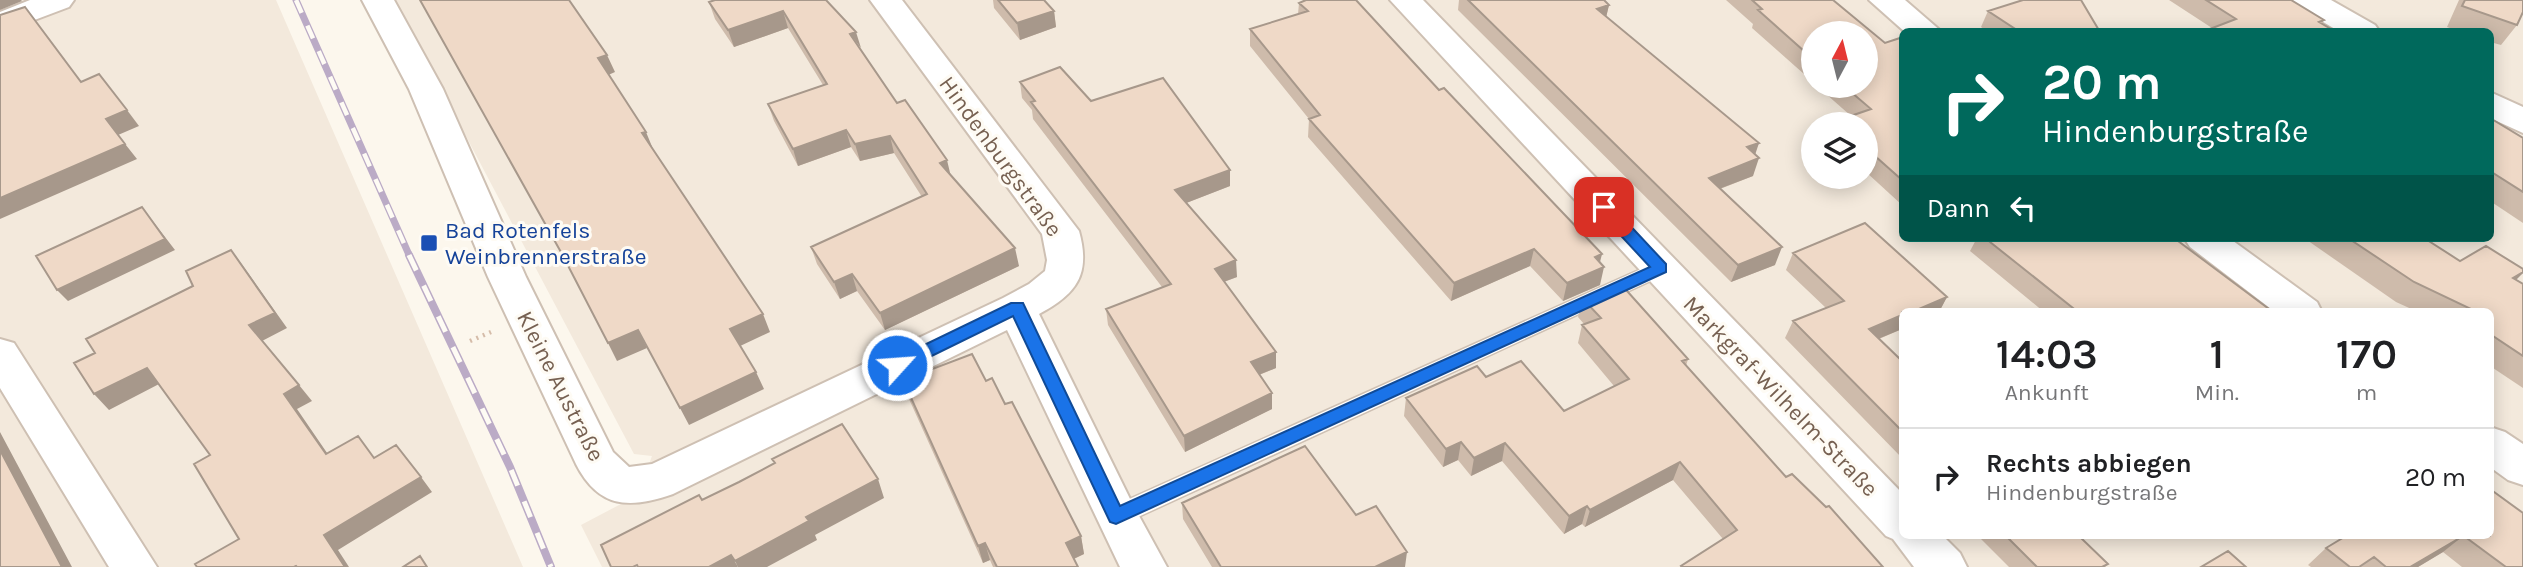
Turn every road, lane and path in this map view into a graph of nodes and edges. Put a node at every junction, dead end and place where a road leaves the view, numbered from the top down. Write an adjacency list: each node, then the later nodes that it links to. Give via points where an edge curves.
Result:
1 (58, 0): 7 (street)
2 (378, 0): 14 (street, Kleine Austraße, via 426,89 507,277 598,464 620,486 658,481)
3 (886, 0): 14 (street, Hindenburgstraße, via 1060,231 1068,254 1063,275 1046,293)
4 (1406, 0): 13 (street, Markgraf-Wilhelm-Straße)
5 (1885, 0): 8 (street)
6 (2309, 0): 9 (street)
7 (0, 23)
8 (1921, 28)
9 (2357, 28)
10 (2494, 105): 11 (street)
11 (2523, 122)
12 (2208, 242): 15 (street)
13 (1661, 268): 19 (lane); 20 (street, Markgraf-Wilhelm-Straße)
14 (1017, 307): 19 (street)
15 (2298, 308)
16 (2, 362): 22 (street)
17 (2494, 447): 18 (street)
18 (2523, 467)
19 (1116, 516): 23 (street)
20 (1899, 520)
21 (1917, 539): 24 (street)
22 (134, 567)
23 (1144, 567)
24 (1944, 567)

